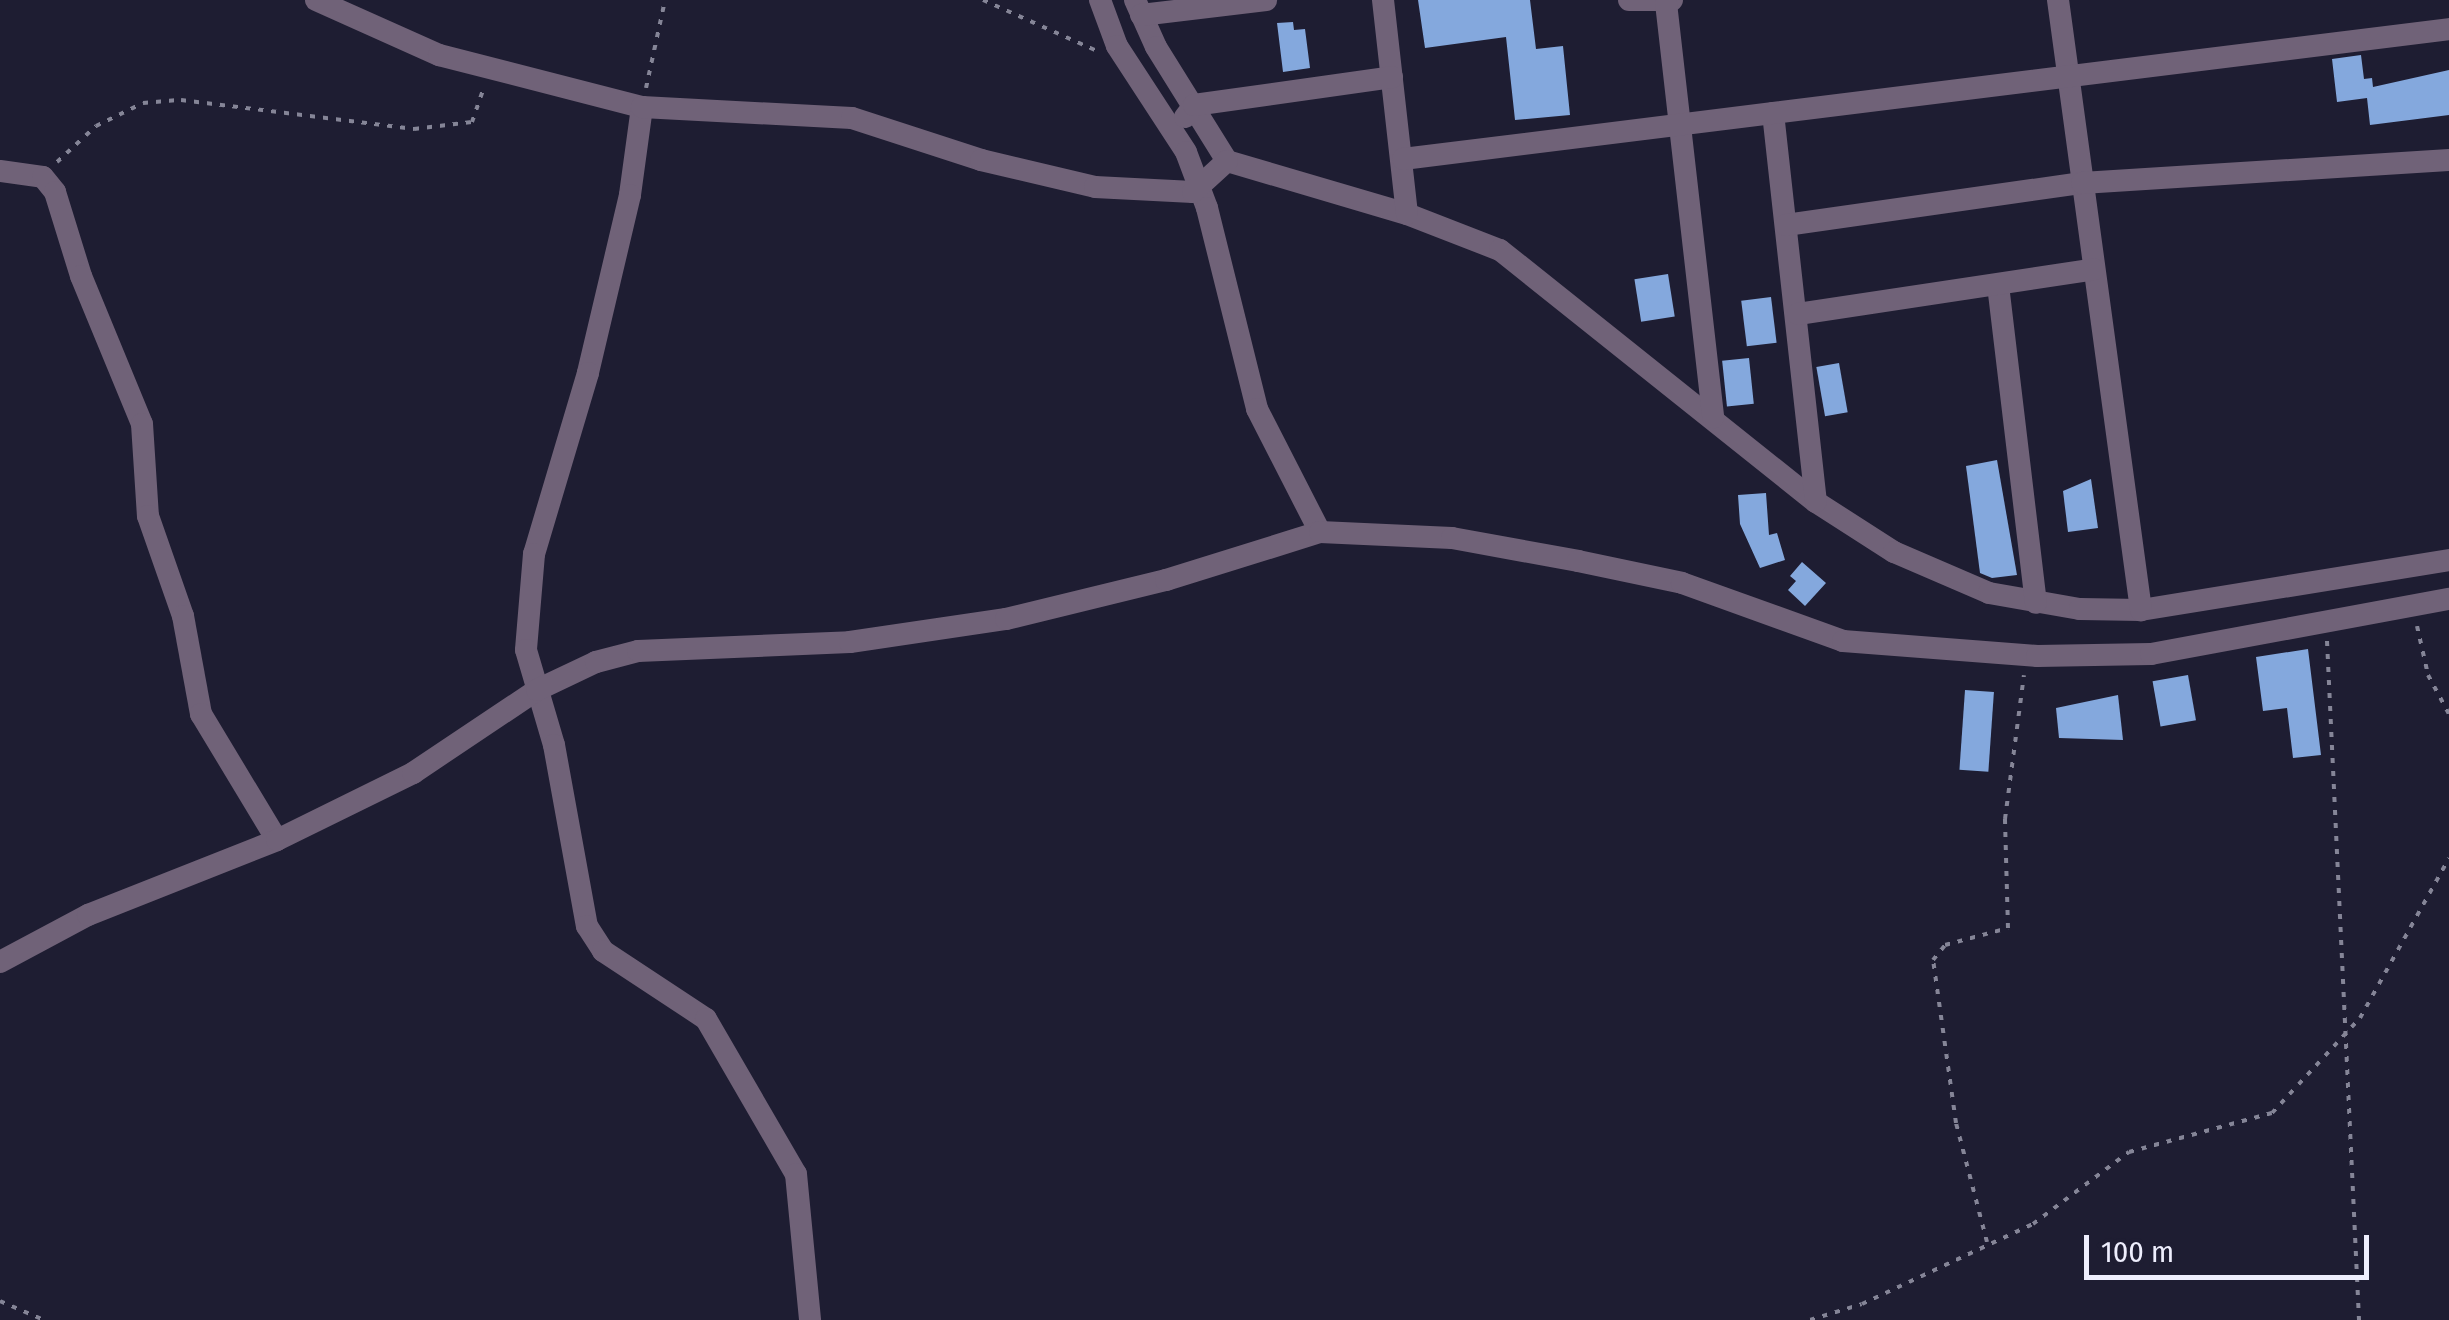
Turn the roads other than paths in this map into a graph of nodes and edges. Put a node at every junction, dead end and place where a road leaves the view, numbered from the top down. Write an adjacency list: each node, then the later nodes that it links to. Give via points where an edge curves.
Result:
1 (316, 0): 13 (street, via 439,55)
2 (1100, 0): 16 (street, via 1124,57)
3 (1266, 0): 8 (street)
4 (1383, 0): 10 (street)
5 (1629, 0): 7 (street)
6 (2058, 0): 11 (street)
7 (1669, 2): 15 (street)
8 (1138, 7): 12 (street)
9 (2449, 29): 11 (street)
10 (1392, 77): 12 (street); 17 (street)
11 (2068, 82): 14 (street); 21 (street)
12 (1194, 106): 16 (street); 19 (street)
13 (642, 108): 22 (street, via 852,118 1036,176 1095,187); 35 (street, via 630,195 588,373 534,554 526,650)
14 (1773, 113): 15 (street); 24 (street)
15 (1682, 123): 17 (street); 28 (street)
16 (1176, 132): 22 (street)
17 (1403, 159): 23 (street)
18 (2449, 160): 21 (street)
19 (1227, 161): 22 (street); 23 (street)
20 (0, 171): 36 (street, via 43,177 58,198 81,276 142,424 148,516 183,616 201,714)
21 (2082, 183): 24 (street); 25 (street)
22 (1200, 190): 30 (street, via 1251,393)
23 (1408, 214): 28 (street, via 1500,250)
24 (1786, 225): 27 (street)
25 (2094, 269): 26 (street); 34 (street)
26 (1998, 286): 27 (street); 33 (street)
27 (1798, 314): 29 (street)
28 (1712, 417): 29 (street)
29 (1816, 502): 33 (street, via 1894,552 1989,593)
30 (1320, 532): 32 (street, via 1452,538 1578,561 1682,583 1843,641 2027,655 2122,658); 35 (street, via 1166,580 1006,619 850,642 638,651)
31 (2449, 560): 34 (street)
32 (2449, 599)
33 (2036, 604): 34 (street)
34 (2141, 610)
35 (537, 690): 36 (street, via 413,773); 38 (street, via 588,926 603,951 706,1020 796,1174)
36 (277, 840): 37 (street, via 88,915)
37 (0, 962)
38 (810, 1320)

